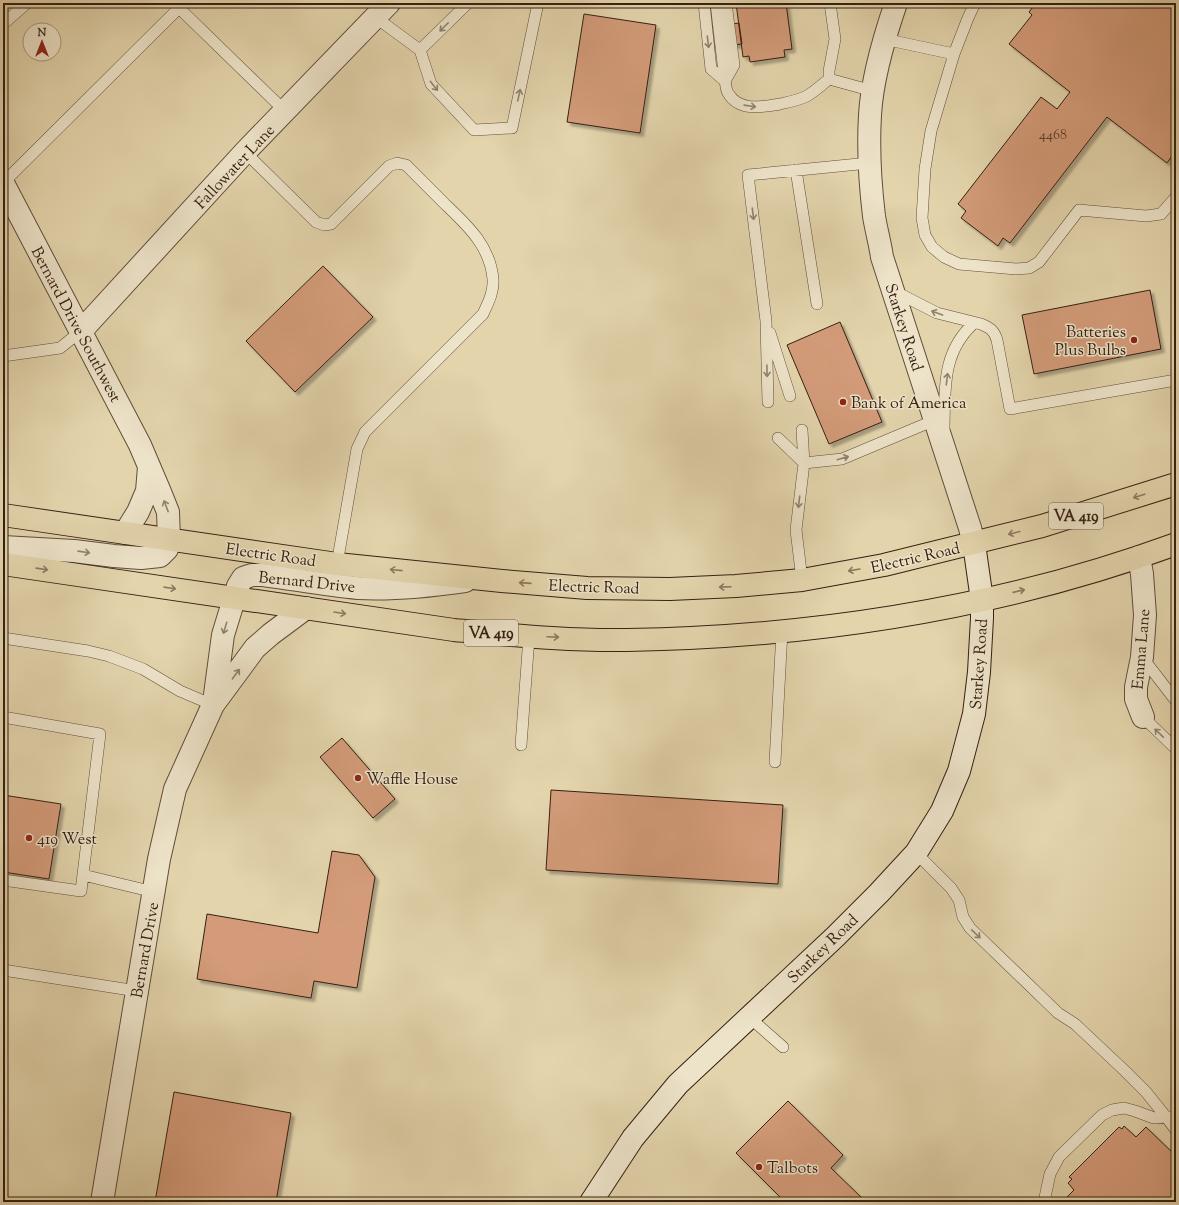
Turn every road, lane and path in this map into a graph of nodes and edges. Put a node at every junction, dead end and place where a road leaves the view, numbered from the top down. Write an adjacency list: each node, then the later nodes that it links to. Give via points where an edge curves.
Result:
1 (27, 3): 11 (lane)
2 (468, 3): 13 (lane, one-way to 13)
3 (538, 3): 13 (lane, one-way to 3, via 431,84 474,130 512,128)
4 (704, 3): 16 (lane, one-way to 16, via 711,69)
5 (716, 3): 16 (lane)
6 (726, 3): 16 (lane, via 734,65)
7 (830, 3): 15 (lane, via 835,39)
8 (896, 3): 12 (street, Starkey Road)
9 (975, 3): 14 (lane)
10 (382, 10): 13 (lane); 18 (street, Fallowater Lane)
11 (3, 24)
12 (884, 39): 14 (lane); 17 (street, Starkey Road)
13 (420, 50)
14 (954, 54): 23 (lane, via 931,131 925,169 922,218 925,235 932,248 944,257 959,264 1016,270 1029,268 1039,262 1079,210 1146,216 1161,214)
15 (829, 79): 16 (lane, one-way to 15, via 728,93 734,100 753,108 805,97); 17 (lane)
16 (725, 81)
17 (873, 91): 20 (street, Starkey Road)
18 (285, 111): 19 (street, Fallowater Lane); 22 (lane, via 179,8)
19 (245, 152): 28 (street, Fallowater Lane); 48 (lane, via 316,222 324,225 330,224 389,166 397,163 406,165 471,229 482,244 490,264 493,281 491,298 483,314 365,432 357,449)
20 (869, 163): 21 (lane); 24 (street, Starkey Road, via 874,217 882,257)
21 (796, 170): 25 (lane); 26 (lane, one-way to 26, via 748,175)
22 (3, 183): 28 (street, Bernard Drive Southwest)
23 (1176, 197)
24 (893, 291): 27 (lane, one-way to 24, via 937,313); 33 (street, Starkey Road)
25 (817, 304)
26 (766, 320): 31 (lane); 32 (lane, one-way to 32)
27 (974, 323): 30 (lane, via 987,326 995,333 1010,409); 36 (lane, one-way to 27, via 949,361 957,342)
28 (81, 331): 29 (lane, via 60,348); 38 (street, Bernard Drive Southwest)
29 (3, 356)
30 (1176, 380)
31 (790, 396)
32 (768, 402)
33 (935, 420): 36 (street, Starkey Road); 37 (lane, one-way to 33, via 842,459)
34 (802, 430): 37 (lane)
35 (778, 438): 37 (lane)
36 (944, 446): 43 (street, Starkey Road)
37 (804, 463): 50 (lane, one-way to 50, via 796,530)
38 (149, 467): 41 (street, Bernard Drive Southwest, via 147,491); 42 (street, Bernard Drive Southwest, one-way to 38, via 168,512)
39 (1176, 484): 43 (main road, Electric Road / VA 419, one-way to 43, via 1042,526)
40 (3, 515): 41 (main road, Electric Road / VA 419)
41 (125, 533): 42 (main road, Electric Road / VA 419)
42 (169, 539): 45 (street, Bernard Drive Southwest, one-way to 42, via 141,558 160,556 167,550); 48 (main road, Electric Road / VA 419)
43 (974, 544): 50 (main road, Electric Road / VA 419, one-way to 50, via 884,565); 52 (street, Starkey Road)
44 (1176, 544): 46 (main road, VA 419)
45 (3, 547)
46 (1139, 557): 52 (main road, VA 419, one-way to 46, via 1059,581); 57 (street, Emma Lane, via 1145,616)
47 (3, 564): 51 (main road, VA 419, one-way to 51)
48 (337, 564): 49 (main road, Electric Road / VA 419, one-way to 48)
49 (478, 579): 50 (main road, Electric Road / VA 419, one-way to 49, via 670,589 587,588); 51 (street, Bernard Drive, via 428,586 358,588 252,575 243,578)
50 (802, 580)
51 (234, 597): 53 (main road, VA 419); 59 (street, Bernard Drive, one-way to 59, via 223,636)
52 (982, 600): 54 (main road, VA 419, via 922,612); 65 (street, Starkey Road, via 979,672 974,714 959,771 942,811)
53 (306, 608): 55 (main road, VA 419, one-way to 55, via 454,630); 59 (street, Bernard Drive, one-way to 53, via 255,648)
54 (782, 631): 55 (main road, VA 419, one-way to 54, via 626,640); 64 (lane)
55 (529, 637): 62 (lane)
56 (3, 638): 59 (lane, via 109,656 143,669 180,691)
57 (1142, 657): 58 (lane); 61 (street, Emma Lane, via 1136,699)
58 (1176, 701)
59 (213, 705): 68 (street, Bernard Drive, via 175,789)
60 (3, 717): 66 (lane, via 100,734)
61 (1143, 717): 63 (lane, Emma Lane, one-way to 61)
62 (521, 745)
63 (1176, 749)
64 (775, 762)
65 (916, 853): 71 (street, Starkey Road, via 835,937); 73 (lane, one-way to 73, via 951,888 959,900 963,918 970,928)
66 (83, 875): 67 (lane, via 82,891); 68 (lane)
67 (3, 880)
68 (154, 892): 70 (street, Bernard Drive)
69 (3, 970): 70 (lane)
70 (137, 991): 75 (street, Bernard Drive)
71 (748, 1017): 72 (lane); 76 (street, Starkey Road, via 678,1084 633,1138)
72 (783, 1048)
73 (1171, 1117): 74 (lane); 77 (lane, via 1154,1118 1124,1108 1102,1115 1059,1157 1050,1174)
74 (1176, 1130)
75 (102, 1202)
76 (591, 1202)
77 (1044, 1202)

